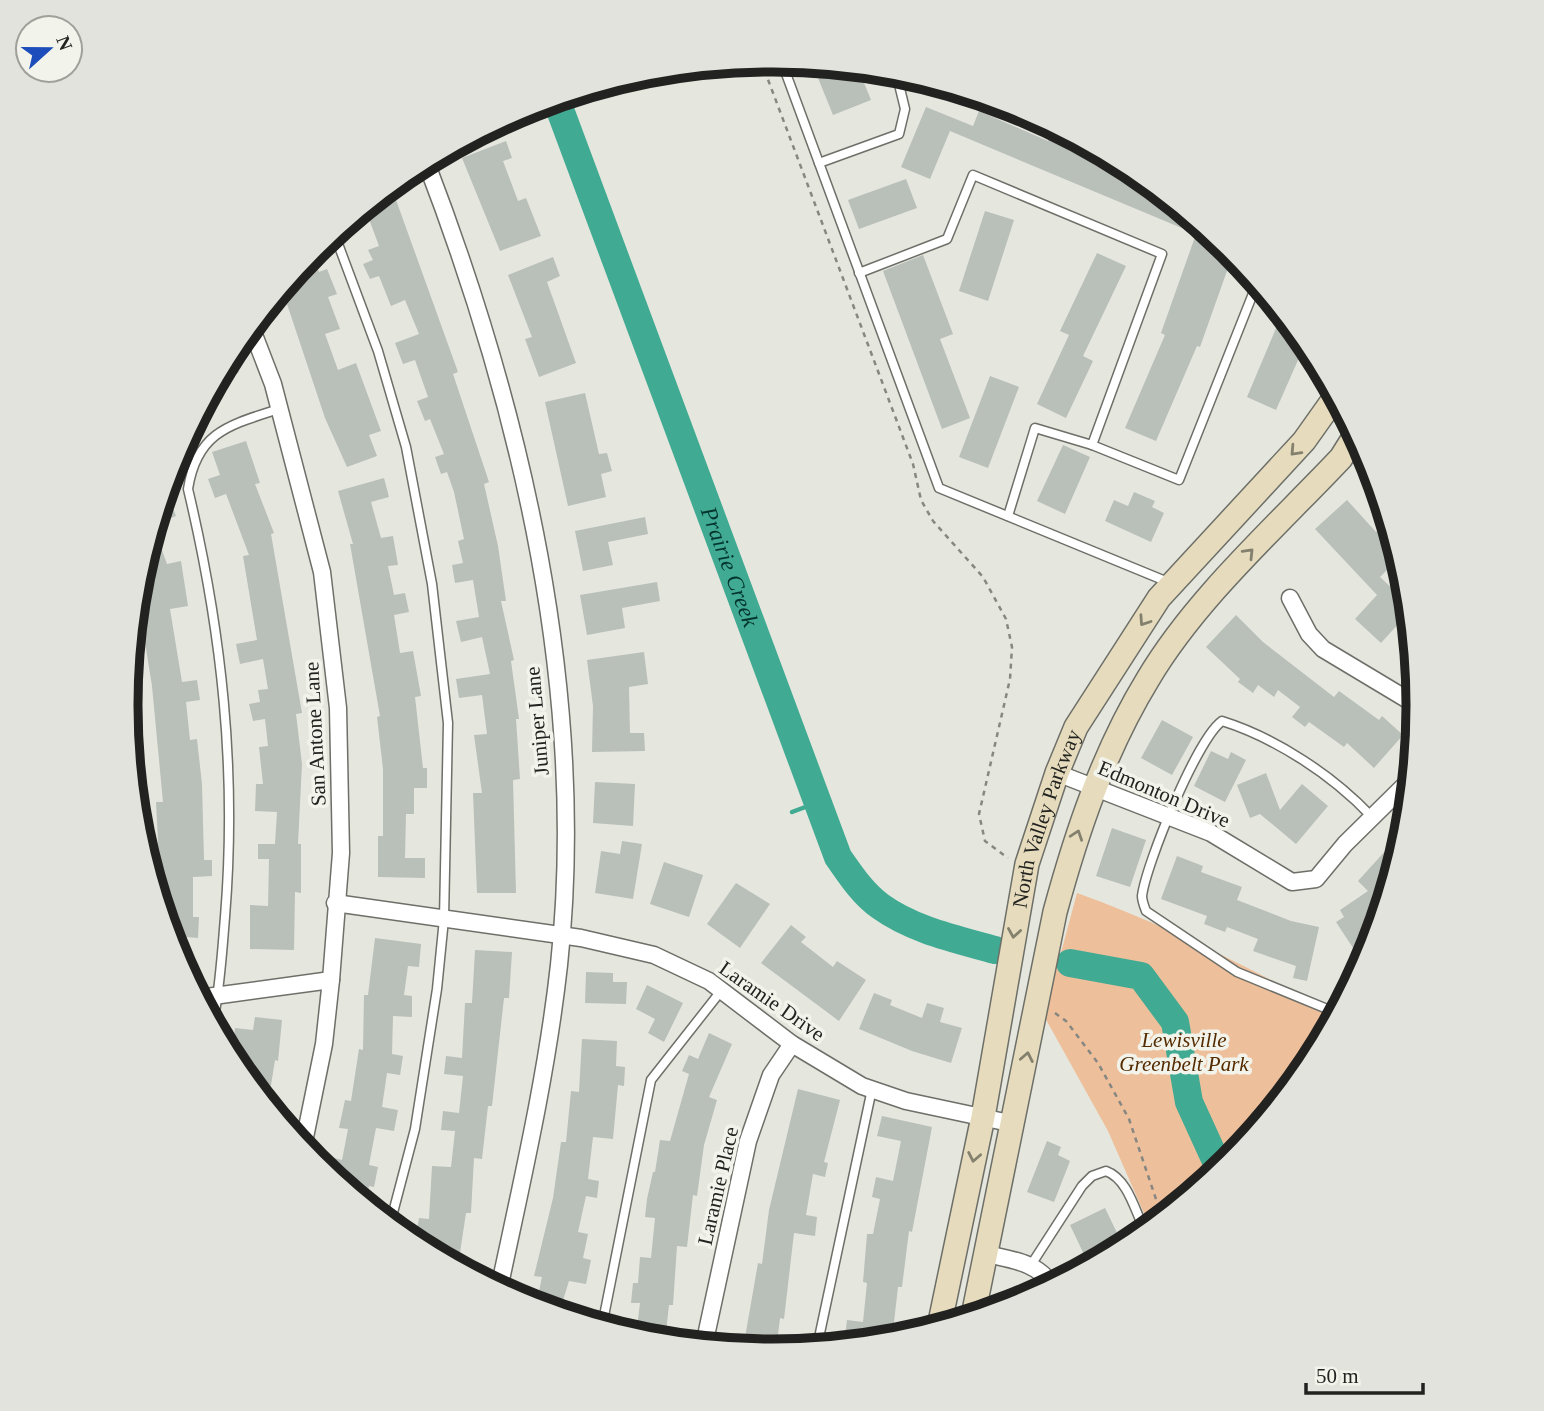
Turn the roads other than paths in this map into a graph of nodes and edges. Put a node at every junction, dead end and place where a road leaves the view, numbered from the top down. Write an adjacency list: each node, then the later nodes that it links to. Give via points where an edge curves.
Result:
1 (786, 72): 3 (lane)
2 (899, 85): 3 (lane, via 905,108 899,134)
3 (819, 163): 6 (lane)
4 (430, 173): 25 (street, Juniper Lane, via 487,337 531,516 564,763)
5 (338, 244): 24 (lane, via 406,447 432,584 449,723)
6 (859, 273): 11 (lane, via 947,239 973,175 1162,254); 13 (lane, via 939,488)
7 (1253, 294): 11 (lane, via 1179,480)
8 (255, 339): 10 (street, San Antone Lane)
9 (1330, 405): 14 (street, North Valley Parkway, one-way to 14, via 1304,442)
10 (279, 409): 23 (street, San Antone Lane, via 322,572 338,708 341,853); 28 (lane, via 211,437 192,467 188,489 219,641 231,798)
11 (1092, 445): 13 (lane, via 1035,428)
12 (1349, 445): 16 (street, North Valley Parkway, one-way to 12)
13 (1008, 516): 14 (lane)
14 (1172, 584): 16 (street); 18 (street, North Valley Parkway, one-way to 18, via 1076,727)
15 (1290, 598): 17 (street, via 1309,634 1323,649)
16 (1204, 604): 19 (street, North Valley Parkway, via 1148,678)
17 (1406, 699)
18 (1057, 773): 19 (street, Edmonton Drive); 34 (street, North Valley Parkway, one-way to 34, via 1027,864)
19 (1094, 787): 21 (street, Edmonton Drive); 35 (street, North Valley Parkway, one-way to 19, via 1055,912)
20 (1400, 790): 22 (street, Edmonton Drive)
21 (1169, 814): 22 (street, Edmonton Drive, via 1301,883 1322,874); 22 (lane, via 1200,748 1222,721 1245,728 1330,779); 31 (lane, via 1142,897 1146,911 1237,972)
22 (1371, 817)
23 (335, 903): 24 (street, Laramie Drive); 26 (street, San Antone Lane)
24 (444, 919): 25 (street, Laramie Drive); 37 (lane, via 429,1054)
25 (561, 936): 27 (street, Laramie Drive, via 654,955); 42 (street, Juniper Lane, via 542,1080)
26 (331, 980): 28 (street); 36 (street, San Antone Lane)
27 (722, 990): 32 (street, Laramie Drive); 45 (lane, via 651,1080)
28 (219, 994): 29 (street); 30 (lane)
29 (209, 996)
30 (216, 1009)
31 (1328, 1009)
32 (792, 1044): 33 (street, Laramie Drive); 46 (street, Laramie Place, via 771,1075 748,1141)
33 (872, 1089): 34 (street, Laramie Drive); 47 (lane)
34 (983, 1117): 35 (street, Laramie Drive); 44 (street, North Valley Parkway, one-way to 44)
35 (1014, 1124): 39 (street, North Valley Parkway)
36 (306, 1134)
37 (393, 1213)
38 (1140, 1220): 40 (lane, via 1125,1186 1114,1174 1106,1171 1091,1176)
39 (987, 1254): 40 (street); 43 (street, North Valley Parkway)
40 (1031, 1265): 41 (street)
41 (1047, 1276)
42 (501, 1278)
43 (975, 1306)
44 (941, 1316)
45 (604, 1317)
46 (706, 1336)
47 (819, 1337)

